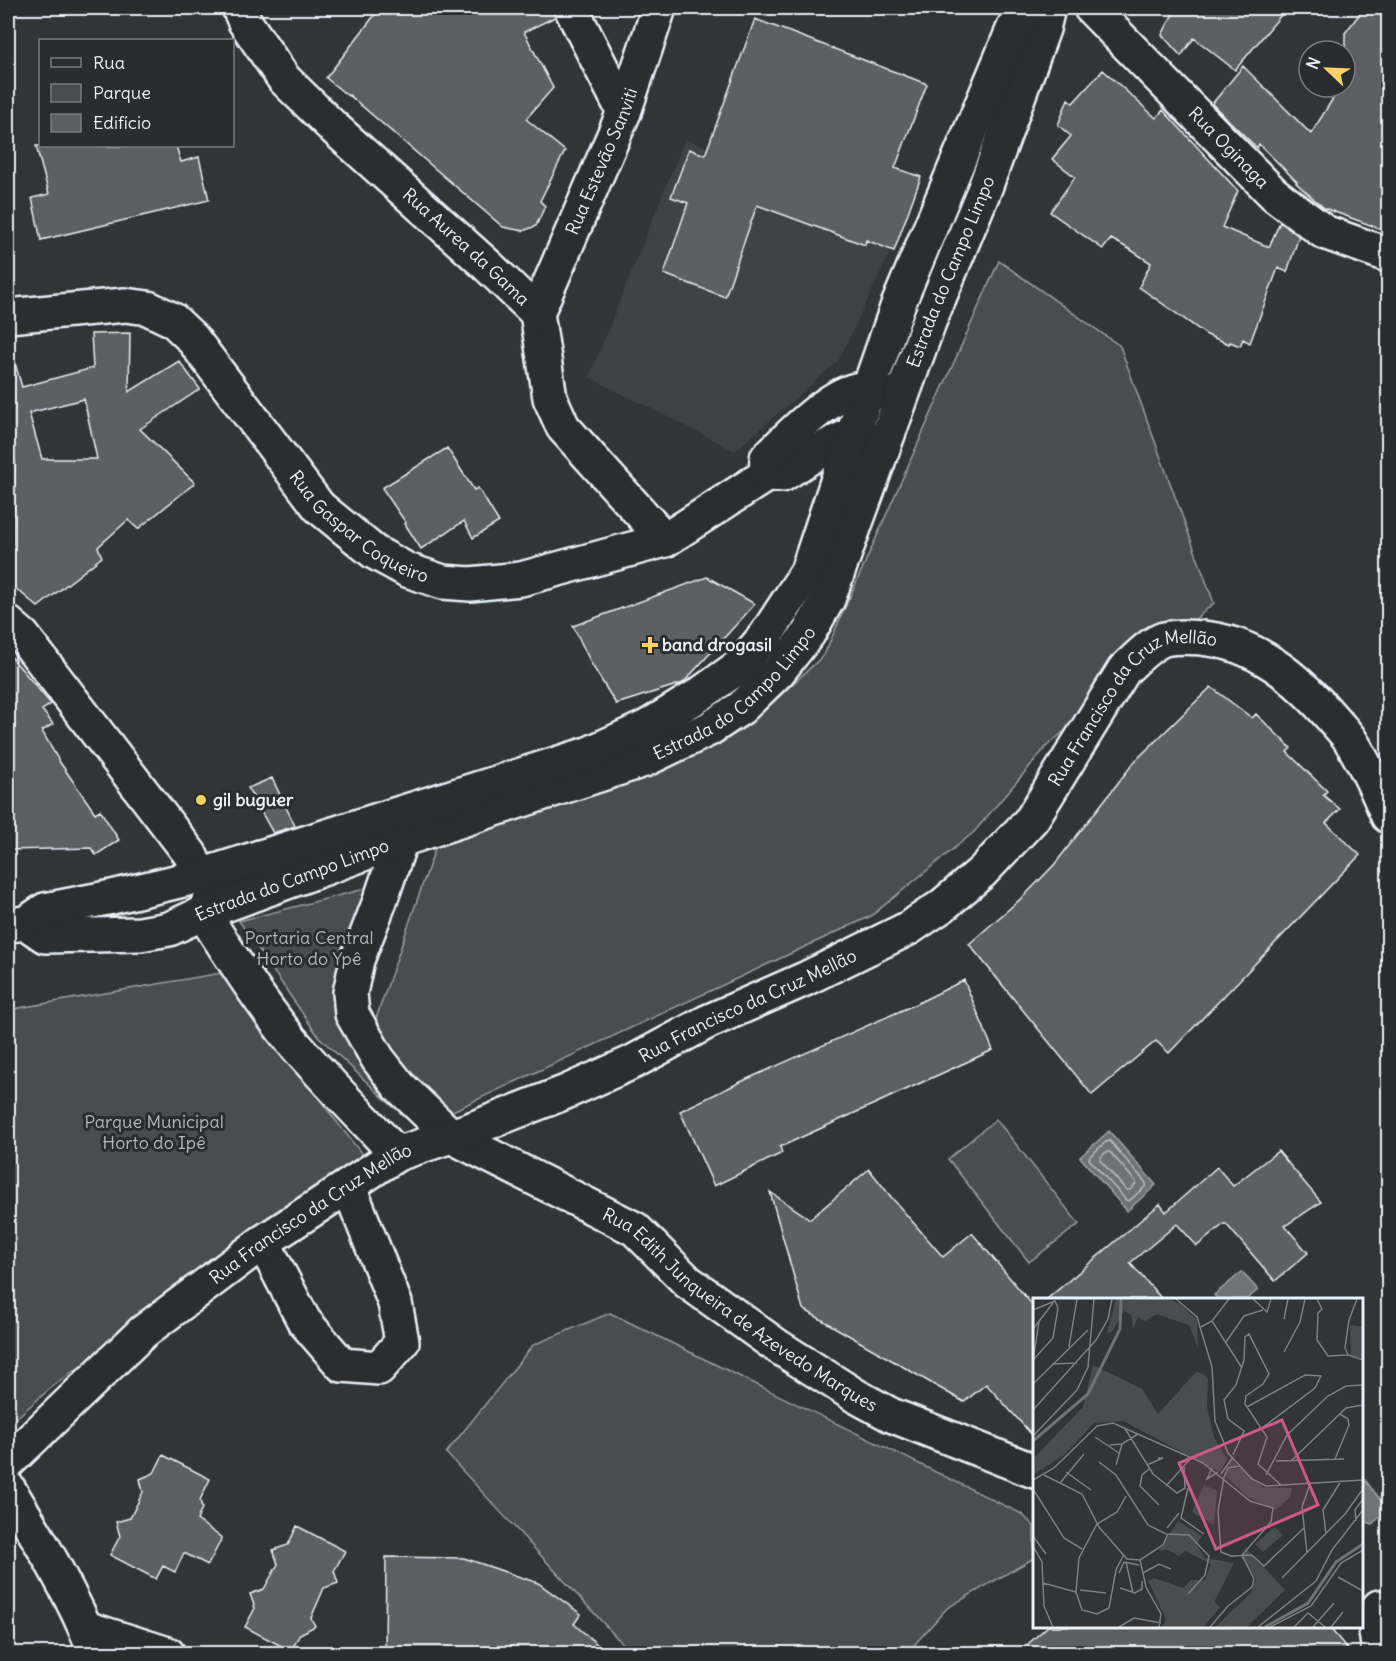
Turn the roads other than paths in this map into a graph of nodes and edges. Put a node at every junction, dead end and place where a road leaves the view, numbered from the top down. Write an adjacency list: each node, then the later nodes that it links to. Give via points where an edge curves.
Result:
1 (239, 8): 10 (street, Rua Aurea da Gama, via 284,79)
2 (571, 8): 7 (street)
3 (659, 8): 7 (street, Rua Estevão Sanviti)
4 (1030, 8): 11 (street, Estrada do Campo Limpo, via 1015,26 898,305)
5 (1048, 8): 12 (street, Estrada do Campo Limpo, via 986,188)
6 (1091, 8): 8 (street, Rua Oginaga, via 1274,194 1324,232)
7 (624, 112): 10 (street, Rua Estevão Sanviti)
8 (1389, 255)
9 (8, 312): 16 (street, Rua Gaspar Coqueiro, via 125,305 148,308 173,320 192,338 319,507 374,552 407,570 443,582 470,584 521,579)
10 (537, 313): 16 (street, Rua Aurea da Gama, via 550,398 563,427)
11 (869, 388): 12 (street); 13 (street, Estrada do Campo Limpo); 15 (street, via 849,392 820,408 767,458)
12 (901, 399): 14 (street, Estrada do Campo Limpo)
13 (853, 434): 14 (street); 15 (street, Rua Gaspar Coqueiro, via 782,475); 20 (street, Estrada do Campo Limpo, via 807,572 766,635 741,665 699,695 647,727 588,754)
14 (885, 444): 19 (street, Estrada do Campo Limpo, via 828,599 808,634 778,672 741,708 709,729 644,760)
15 (766, 475): 16 (street, Rua Gaspar Coqueiro)
16 (665, 540)
17 (8, 623): 21 (street, via 23,636 190,854)
18 (1389, 816): 24 (street, Rua Francisco da Cruz Mellão, via 1347,736 1312,696 1277,667 1253,651 1231,643 1183,636 1162,640 1143,651 1124,670 1032,819 982,872 942,906 909,928 706,1022 633,1062)
19 (401, 840): 22 (street, Estrada do Campo Limpo); 24 (street, Rua Edith Junqueira de Azevedo Marques, via 357,960 350,993 352,1014 399,1086)
20 (260, 857): 21 (street, Estrada do Campo Limpo); 22 (street, via 248,880 215,893)
21 (200, 876): 23 (street, Estrada do Campo Limpo, via 45,910)
22 (203, 913): 23 (street, Estrada do Campo Limpo, via 169,929 140,934 45,936); 25 (street, via 289,1037)
23 (17, 924)
24 (451, 1136): 25 (street, Rua Francisco da Cruz Mellão); 29 (street, Rua Edith Junqueira de Azevedo Marques, via 635,1229 688,1282 856,1396 891,1415)
25 (397, 1154): 26 (street, Rua Francisco da Cruz Mellão)
26 (349, 1187): 27 (street, Rua Francisco da Cruz Mellão); 27 (street, via 395,1303 402,1342 379,1368 342,1365 304,1321)
27 (263, 1242): 28 (street, Rua Francisco da Cruz Mellão, via 143,1332)
28 (8, 1462)
29 (1033, 1469)
30 (8, 1488): 32 (street, via 49,1555)
31 (1376, 1602): 34 (street)
32 (91, 1641): 33 (street)
33 (168, 1653)
34 (1379, 1653)

